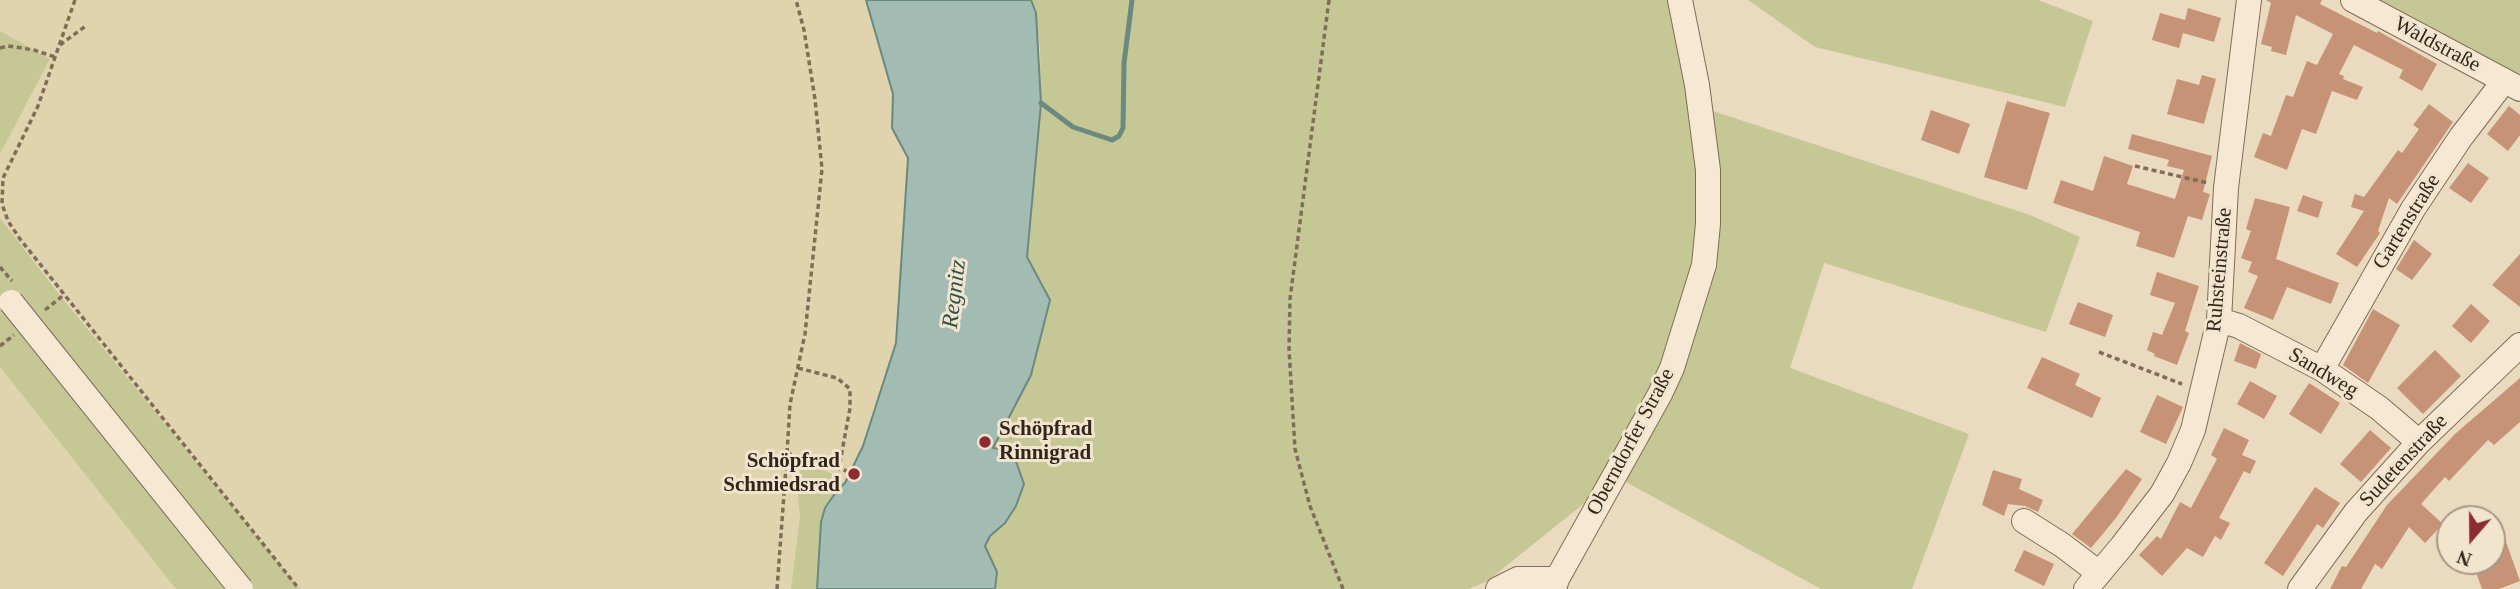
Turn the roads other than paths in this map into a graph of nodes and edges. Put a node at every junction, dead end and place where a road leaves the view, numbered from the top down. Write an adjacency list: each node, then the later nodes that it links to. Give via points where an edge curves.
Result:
1 (1680, 0): 12 (street, Oberndorfer Straße, via 1698,85 1708,170 1703,265 1664,386)
2 (2249, 0): 6 (street, Ruhsteinstraße, via 2226,188)
3 (2353, 0): 4 (street, Waldstraße)
4 (2512, 85): 8 (street, Gartenstraße, via 2461,137 2413,209)
5 (5, 295): 13 (street, bridge)
6 (2219, 320): 8 (street, Sandweg); 11 (street, Ruhsteinstraße, via 2204,392 2179,463 2162,494)
7 (2520, 345): 9 (street, Sudetenstraße)
8 (2322, 369): 9 (street, Sandweg)
9 (2419, 442): 15 (street, Sudetenstraße, via 2356,512)
10 (2024, 521): 11 (street, via 2062,545)
11 (2092, 581)
12 (1555, 584): 14 (street, via 1518,579)
13 (241, 589)
14 (1498, 589)
15 (2300, 589)

